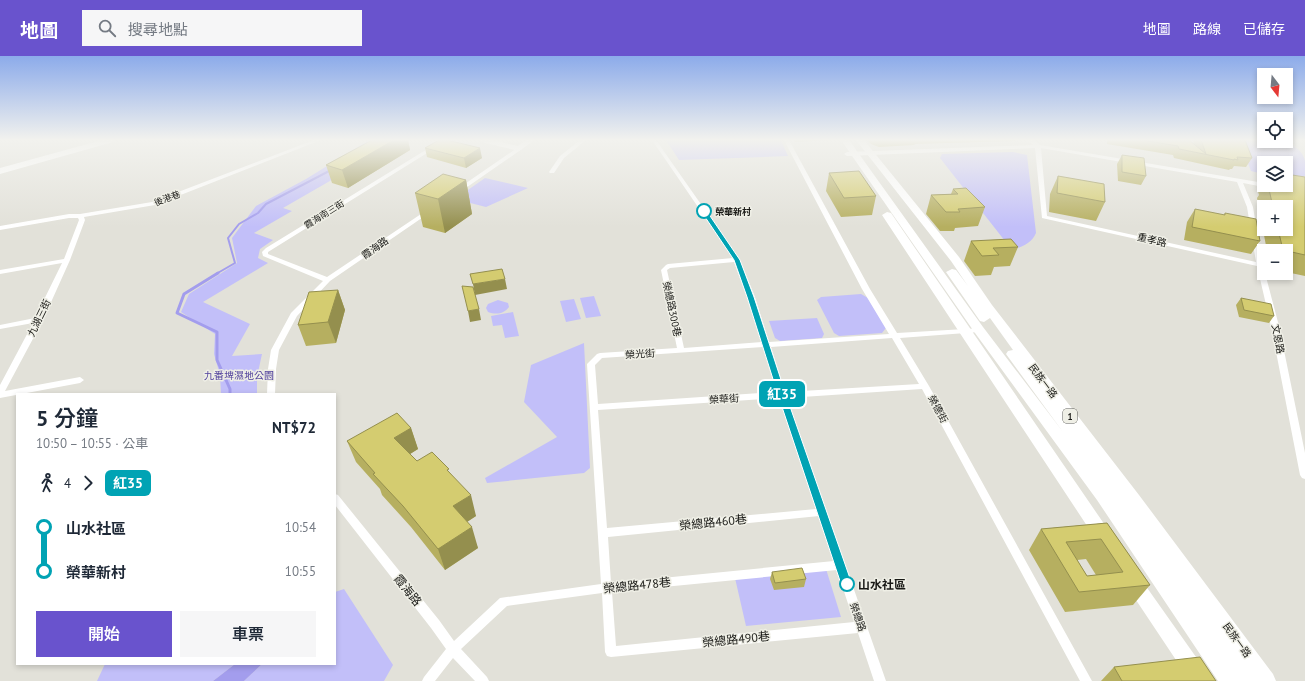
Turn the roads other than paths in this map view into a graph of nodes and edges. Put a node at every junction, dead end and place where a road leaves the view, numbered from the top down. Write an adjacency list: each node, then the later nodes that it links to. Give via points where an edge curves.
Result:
1 (243, 169): 17 (street, 後港巷, via 153,204)
2 (398, 169): 24 (street, 霞海南三街, via 265,252 265,255)
3 (490, 169): 15 (street)
4 (554, 169): 12 (street)
5 (674, 169): 21 (street, 榮總路)
6 (802, 169): 29 (street, 榮德街, via 866,289)
7 (870, 169): 28 (main road, 民族一路 / 1)
8 (873, 169): 55 (main road, 民族一路 / 1, via 944,260 1118,496)
9 (875, 169): 56 (main road, 民族一路 / 1, via 955,260)
10 (1040, 169): 22 (street, 重孝路, via 1044,217)
11 (1171, 169): 13 (street)
12 (552, 172)
13 (1239, 181): 14 (street); 19 (street, 文恩路, via 1250,207)
14 (1257, 184)
15 (454, 194)
16 (435, 207): 24 (street, 霞海路)
17 (80, 216): 18 (street, 後港巷); 20 (street, 九湖三街, via 82,220)
18 (0, 228)
19 (1257, 248)
20 (67, 260): 23 (street); 26 (street, 九湖三街)
21 (737, 260): 30 (street, 榮總路); 31 (street, 榮總路300巷, via 668,266 664,270)
22 (1257, 264)
23 (0, 272)
24 (328, 280): 34 (street, 霞海路, via 294,315 284,332 275,350)
25 (1264, 280): 38 (street, 文恩路, via 1276,326)
26 (39, 320): 27 (street); 35 (street, 九湖三街)
27 (0, 327)
28 (972, 330): 29 (street, 榮光街); 42 (main road, 民族一路 / 1); 54 (main road, 民族一路 / 1, via 1102,496)
29 (895, 336): 30 (street, 榮光街); 33 (street, 榮德街)
30 (766, 344): 31 (street, 榮光街); 36 (street, 榮總路)
31 (681, 351): 37 (street, 榮光街, via 600,356 590,364)
32 (80, 380): 35 (street)
33 (925, 386): 36 (street, 榮華街); 52 (street, 榮德街)
34 (270, 393)
35 (0, 394)
36 (782, 395): 37 (street, 榮華街); 40 (street, 榮總路)
37 (594, 407): 41 (street, 榮光街)
38 (1305, 476)
39 (336, 499): 47 (street, 霞海路)
40 (823, 512): 41 (street, 榮總路460巷); 43 (street, 榮總路)
41 (603, 533): 45 (street, 榮光街)
42 (1111, 549)
43 (840, 565): 45 (street, 榮總路478巷); 46 (street, 榮總路)
44 (1124, 568): 53 (main road)
45 (606, 588): 47 (street, 榮總路478巷, via 504,601); 48 (street, 榮光街)
46 (861, 627): 48 (street, 榮總路490巷); 51 (street, 榮總路)
47 (453, 649): 49 (street, 榮總路478巷); 50 (street, 霞海路)
48 (611, 652)
49 (428, 681)
50 (483, 681)
51 (880, 681)
52 (1086, 681)
53 (1201, 681)
54 (1229, 681)
55 (1250, 681)
56 (1266, 681)

